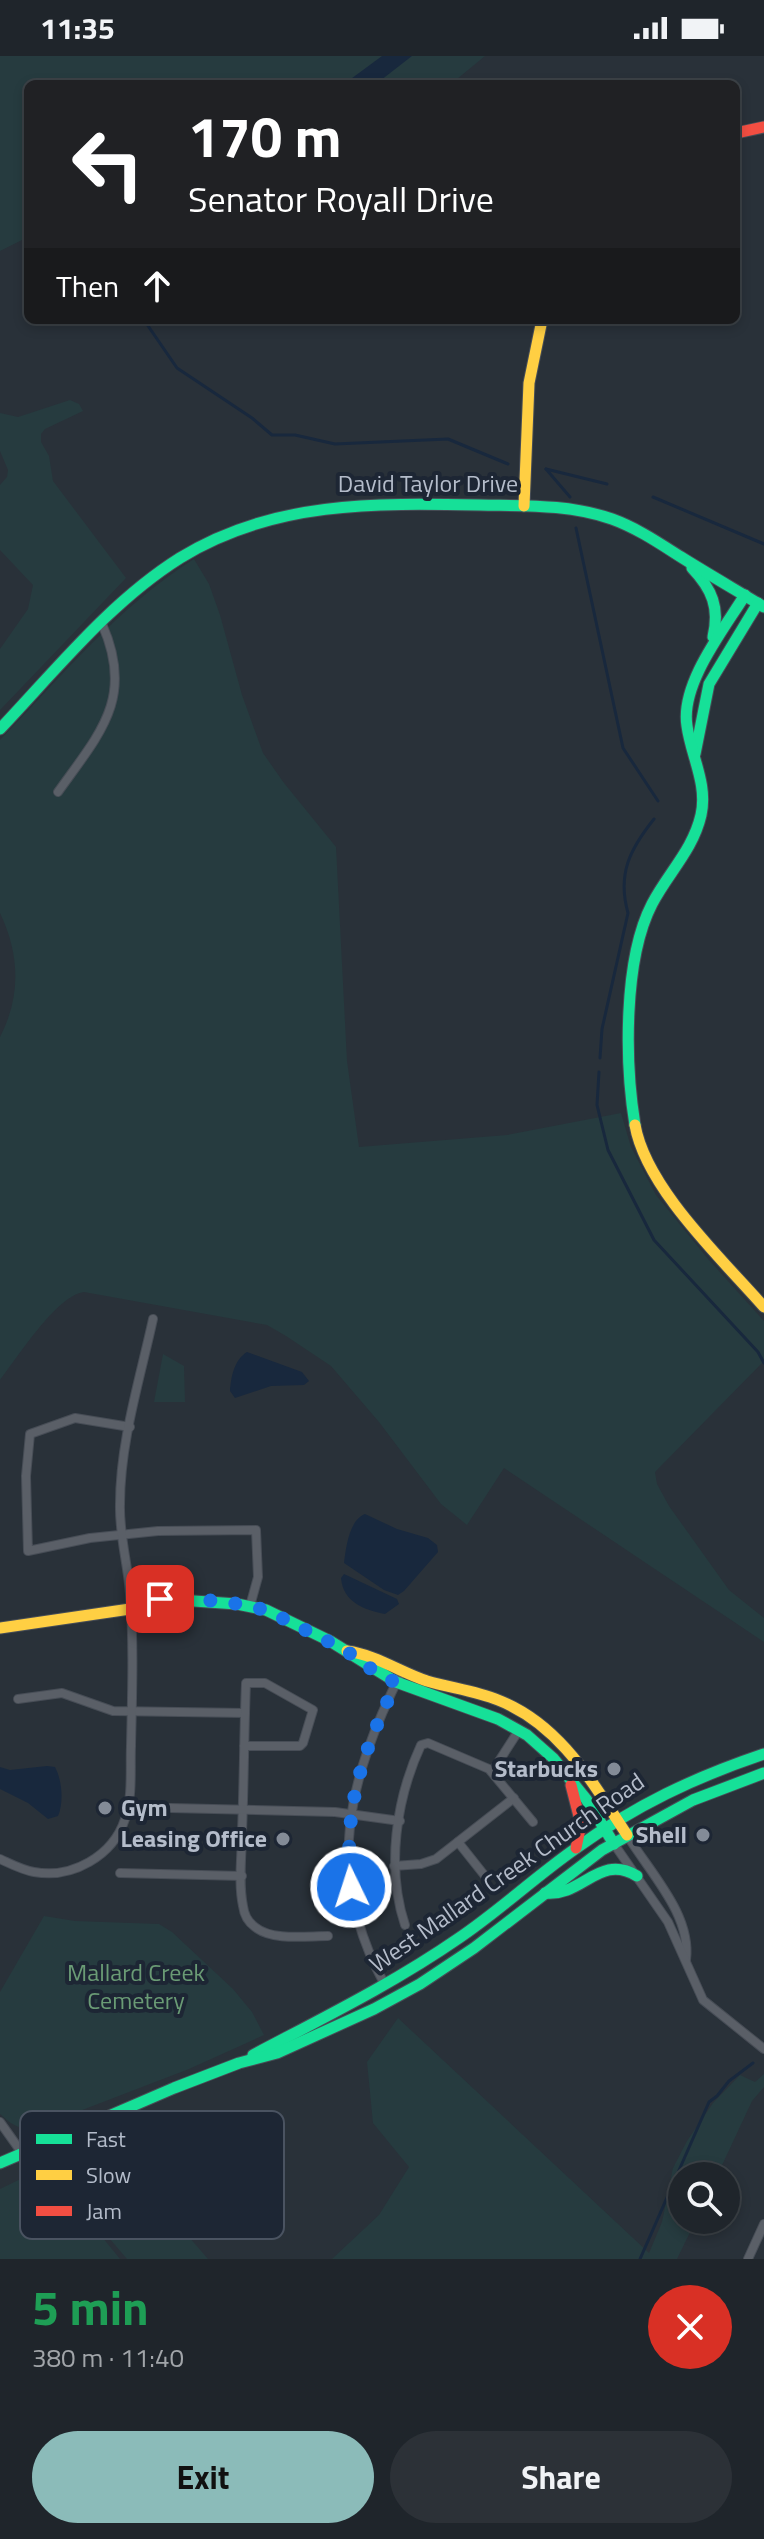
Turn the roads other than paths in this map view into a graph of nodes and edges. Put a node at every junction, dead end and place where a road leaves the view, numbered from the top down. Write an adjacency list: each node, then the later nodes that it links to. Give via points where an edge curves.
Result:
1 (764, 127): 2 (street)
2 (740, 132)
3 (541, 324): 4 (street, via 529,383)
4 (524, 506): 5 (street, David Taylor Drive, via 605,516); 8 (street, David Taylor Drive, via 366,503 280,515 182,558)
5 (673, 552): 6 (street, David Taylor Drive); 9 (street, via 705,581 717,601 717,625)
6 (745, 595): 7 (street, David Taylor Drive); 9 (street)
7 (761, 605): 11 (street, via 709,684)
8 (102, 624): 10 (street, David Taylor Drive); 12 (street, via 116,664 114,693 101,731)
9 (703, 664): 11 (street, via 686,715)
10 (0, 729)
11 (695, 754): 13 (street, via 704,796 699,827 651,905 636,947 630,1099 640,1145 661,1186)
12 (58, 792)
13 (764, 1307)
14 (153, 1319): 15 (street)
15 (130, 1427): 16 (street, via 120,1487); 16 (street, via 70,1419 30,1434 27,1459 28,1551)
16 (121, 1535): 17 (street, via 256,1530 258,1577); 18 (street)
17 (250, 1606): 18 (street, via 195,1601 145,1612); 20 (street)
18 (130, 1609): 19 (street); 24 (street)
19 (0, 1628)
20 (347, 1651): 21 (street); 22 (street)
21 (402, 1671): 22 (street); 36 (street, via 526,1713 572,1752)
22 (396, 1683): 26 (street); 35 (street, via 364,1759)
23 (18, 1699): 24 (street, via 62,1693 105,1709)
24 (131, 1711): 25 (street); 33 (street)
25 (245, 1713): 27 (street); 27 (street, via 246,1683 256,1682 314,1712 300,1746)
26 (519, 1730): 29 (street); 31 (street, via 553,1758)
27 (244, 1746): 34 (street)
28 (764, 1754): 36 (street, West Mallard Creek Church Road, via 683,1783)
29 (492, 1772): 32 (street); 37 (street, via 423,1743 404,1788)
30 (764, 1773): 40 (street, West Mallard Creek Church Road, via 700,1797)
31 (570, 1781): 39 (street); 43 (street, via 582,1824)
32 (514, 1798): 38 (street); 41 (street)
33 (128, 1807): 34 (street); 44 (street, via 107,1849 75,1869 38,1873)
34 (243, 1810): 35 (street); 47 (street)
35 (350, 1814): 37 (street); 54 (street, via 348,1856 355,1912)
36 (617, 1820): 39 (street, West Mallard Creek Church Road); 40 (street)
37 (400, 1821): 45 (street)
38 (533, 1822)
39 (605, 1828): 42 (street); 43 (street, West Mallard Creek Church Road)
40 (627, 1835): 42 (street, West Mallard Creek Church Road); 53 (street, via 683,1921)
41 (458, 1842): 45 (street, via 432,1861); 48 (street)
42 (614, 1844): 49 (street); 50 (street, West Mallard Creek Church Road)
43 (576, 1848): 54 (street, West Mallard Creek Church Road, via 460,1938)
44 (0, 1859)
45 (394, 1866): 51 (street)
46 (120, 1873): 47 (street)
47 (242, 1876): 52 (street, via 244,1911 257,1929 275,1935)
48 (485, 1876)
49 (637, 1876): 50 (street, via 613,1867 558,1895); 53 (street, via 667,1919)
50 (545, 1893): 56 (street, West Mallard Creek Church Road, via 420,1984 277,2053)
51 (405, 1925)
52 (328, 1936)
53 (686, 1961): 55 (street, via 703,2000)
54 (385, 1985): 56 (street, West Mallard Creek Church Road)
55 (764, 2049)
56 (239, 2063): 57 (street, West Mallard Creek Church Road)
57 (118, 2111)
58 (0, 2122): 59 (street)
59 (20, 2150)
60 (20, 2154): 61 (street, West Mallard Creek Church Road)
61 (0, 2163)
62 (764, 2224): 63 (street)
63 (748, 2259)

